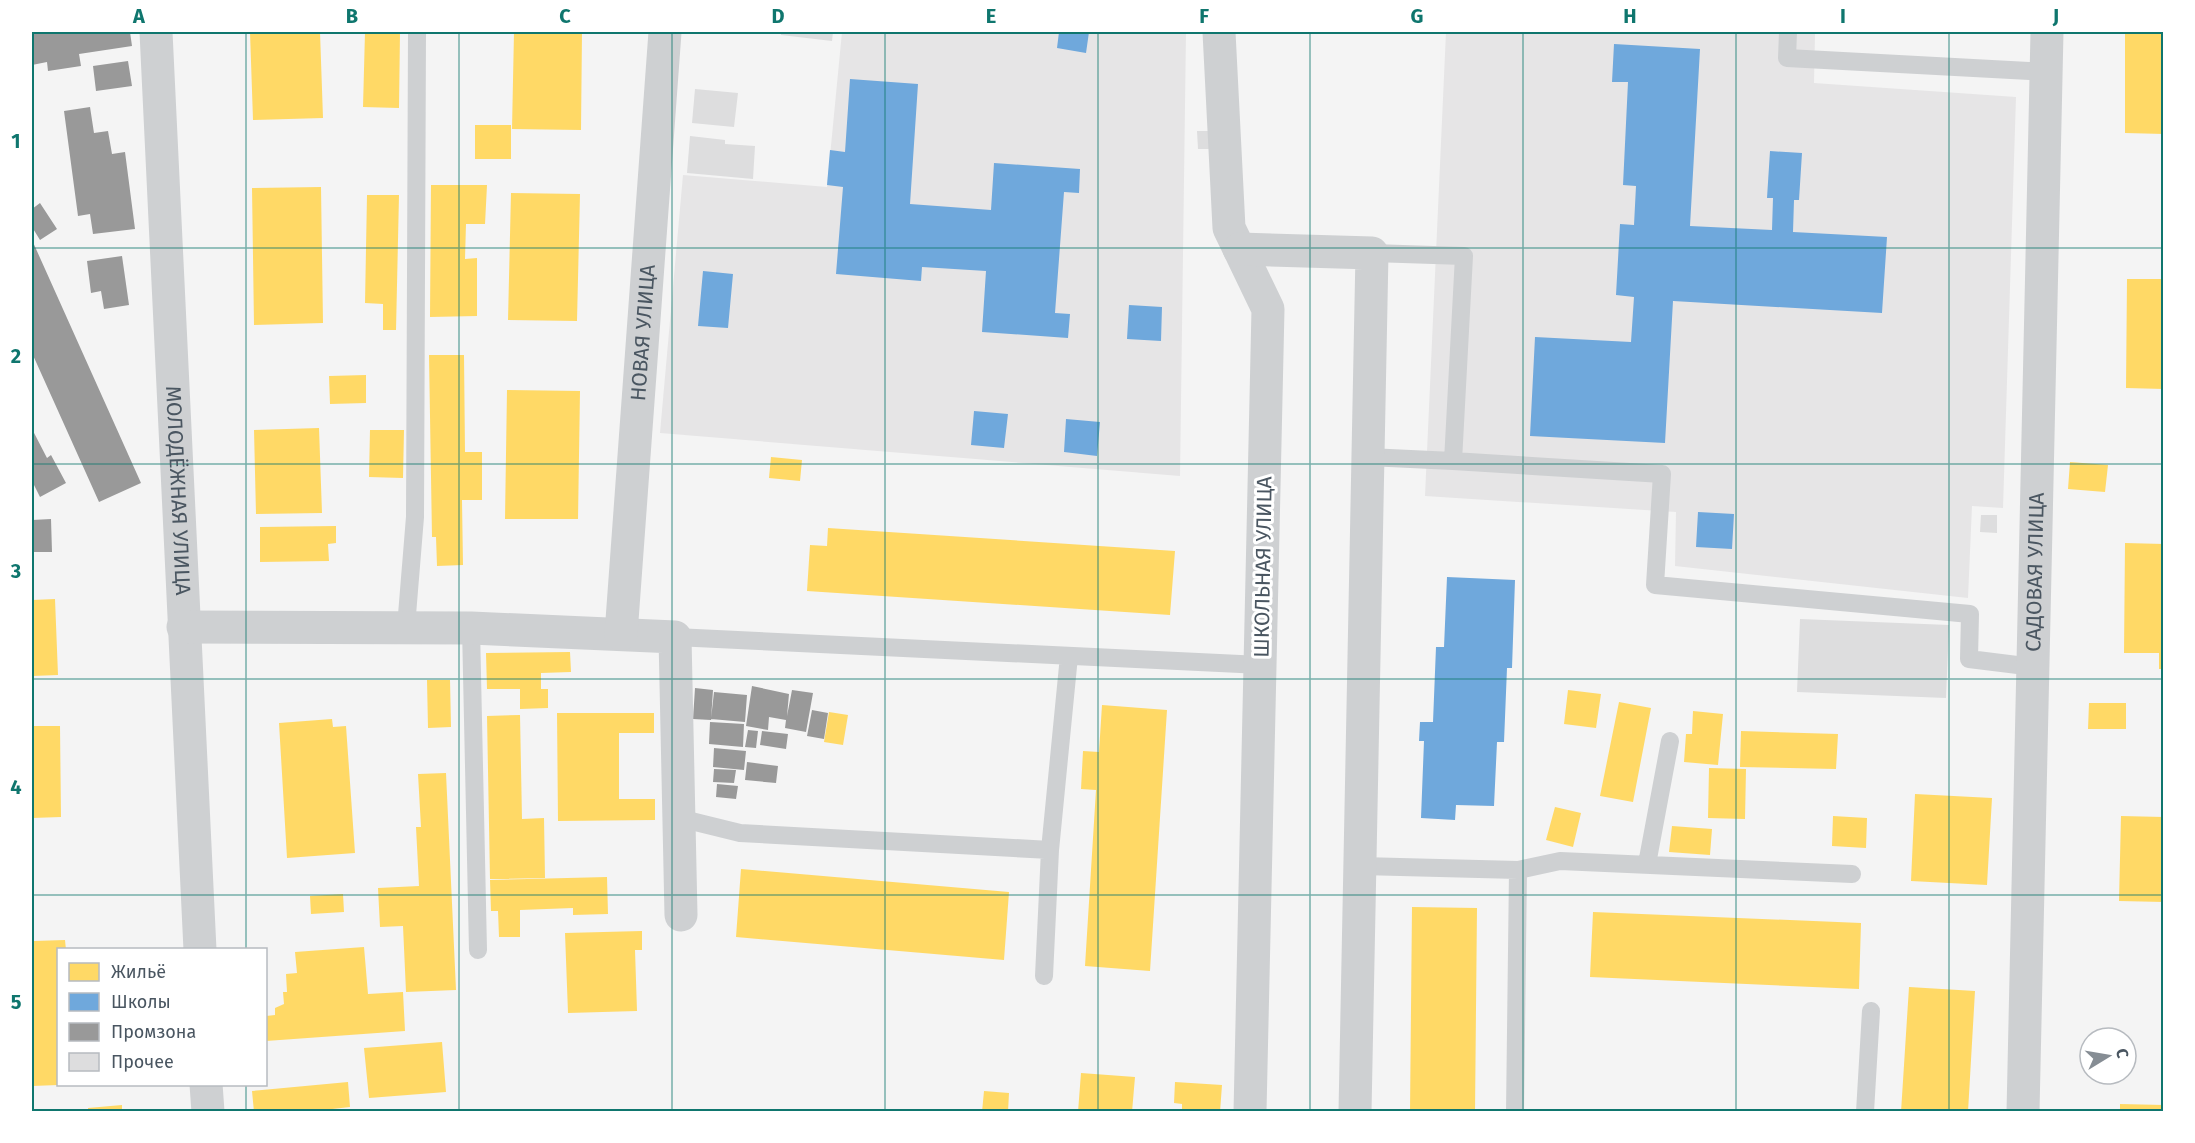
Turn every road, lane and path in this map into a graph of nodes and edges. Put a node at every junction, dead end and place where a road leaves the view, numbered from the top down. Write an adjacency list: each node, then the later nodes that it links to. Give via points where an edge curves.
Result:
1 (156, 32): 12 (street, МОЛОДЁЖНАЯ УЛИЦА)
2 (417, 32): 13 (lane, via 416,517)
3 (665, 32): 15 (street, НОВАЯ УЛИЦА)
4 (1218, 32): 8 (street, ШКОЛЬНАЯ УЛИЦА, via 1229,228)
5 (1788, 32): 7 (lane, via 1787,58)
6 (2048, 32): 7 (street, САДОВАЯ УЛИЦА)
7 (2047, 72): 19 (street, САДОВАЯ УЛИЦА)
8 (1239, 249): 9 (street); 18 (street, ШКОЛЬНАЯ УЛИЦА, via 1268,309)
9 (1372, 253): 10 (street); 11 (lane, via 1464,256)
10 (1368, 457): 11 (lane); 24 (street)
11 (1452, 461): 19 (lane, via 1662,474 1655,585 1970,614 1970,659)
12 (183, 627): 13 (street); 28 (street, МОЛОДЁЖНАЯ УЛИЦА)
13 (406, 627): 14 (street)
14 (471, 627): 15 (street); 29 (lane)
15 (621, 634): 16 (street)
16 (675, 637): 17 (lane); 21 (street)
17 (1069, 656): 18 (lane); 22 (lane)
18 (1261, 665): 34 (street, ШКОЛЬНАЯ УЛИЦА)
19 (2034, 667): 38 (street, САДОВАЯ УЛИЦА)
20 (1670, 741): 23 (lane)
21 (679, 818): 22 (lane, via 740,833); 27 (street)
22 (1050, 850): 30 (lane)
23 (1647, 864): 25 (lane, via 1560,861); 26 (lane)
24 (1361, 866): 25 (lane); 35 (street)
25 (1518, 870): 36 (lane)
26 (1852, 874)
27 (681, 915)
28 (200, 948)
29 (478, 950)
30 (1044, 976)
31 (1871, 1011): 37 (lane)
32 (206, 1086): 33 (street)
33 (208, 1112)
34 (1250, 1112)
35 (1355, 1112)
36 (1515, 1112)
37 (1865, 1112)
38 (2023, 1112)

